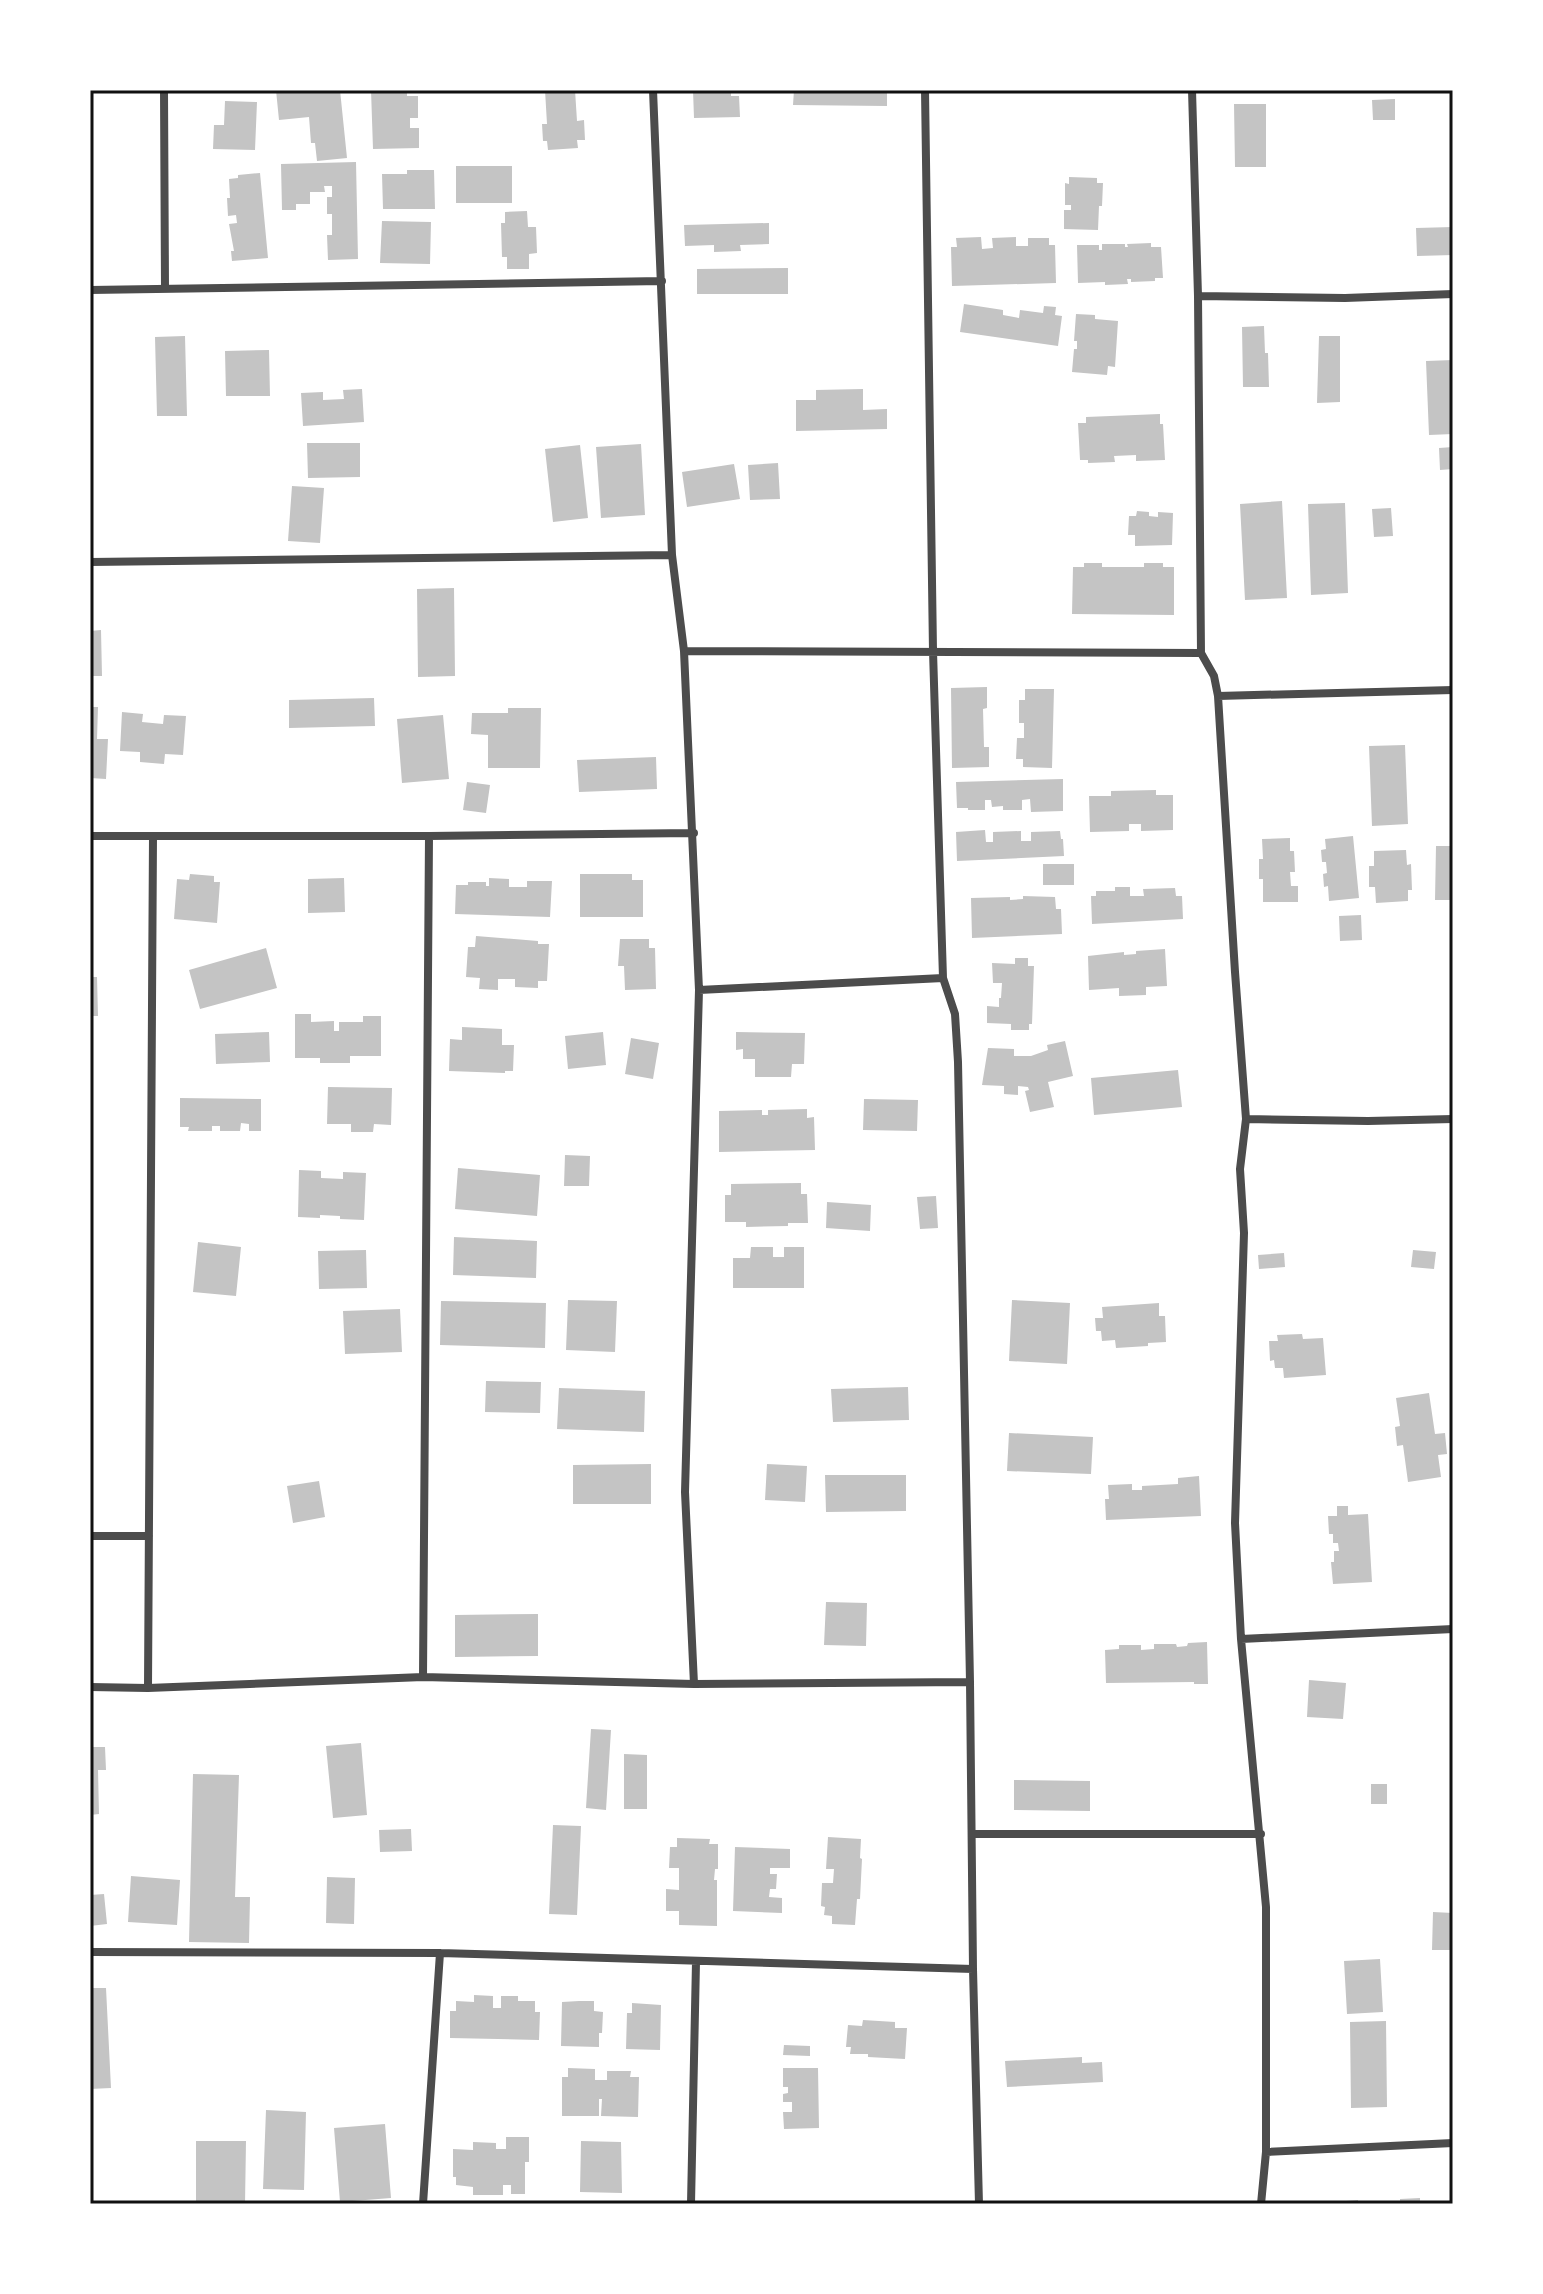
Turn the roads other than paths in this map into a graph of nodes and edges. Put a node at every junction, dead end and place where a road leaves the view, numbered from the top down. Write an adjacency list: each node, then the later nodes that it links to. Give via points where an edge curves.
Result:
1 (164, 90): 6 (street)
2 (653, 90): 5 (street)
3 (925, 90): 13 (street)
4 (1192, 90): 9 (street)
5 (662, 281): 6 (street); 10 (street)
6 (165, 288): 7 (street)
7 (90, 290)
8 (1453, 294): 9 (street)
9 (1198, 296): 14 (street)
10 (672, 555): 11 (street); 12 (street)
11 (90, 562)
12 (684, 651): 13 (street); 17 (street)
13 (933, 651): 14 (street); 21 (street)
14 (1201, 653): 16 (street)
15 (1453, 690): 16 (street)
16 (1218, 696): 23 (street)
17 (694, 833): 20 (street); 22 (street)
18 (90, 836): 19 (street)
19 (153, 836): 20 (street); 26 (street)
20 (429, 836): 29 (street)
21 (943, 978): 22 (street); 30 (street, via 955,1014 958,1062)
22 (699, 990): 31 (street, via 685,1492)
23 (1246, 1119): 24 (street); 28 (street, via 1240,1169 1244,1233 1235,1523)
24 (1453, 1119)
25 (90, 1536): 26 (street)
26 (149, 1536): 33 (street)
27 (1453, 1629): 28 (street)
28 (1241, 1639): 35 (street)
29 (423, 1677): 31 (street); 33 (street)
30 (970, 1682): 31 (street); 34 (street)
31 (694, 1684)
32 (90, 1687): 33 (street)
33 (148, 1688)
34 (972, 1834): 35 (street); 39 (street)
35 (1261, 1834): 41 (street)
36 (90, 1952): 37 (street)
37 (440, 1953): 38 (street); 42 (street)
38 (696, 1962): 39 (street); 43 (street)
39 (973, 1969): 44 (street)
40 (1453, 2143): 41 (street)
41 (1266, 2152): 45 (street)
42 (423, 2204)
43 (691, 2204)
44 (979, 2204)
45 (1261, 2204)

